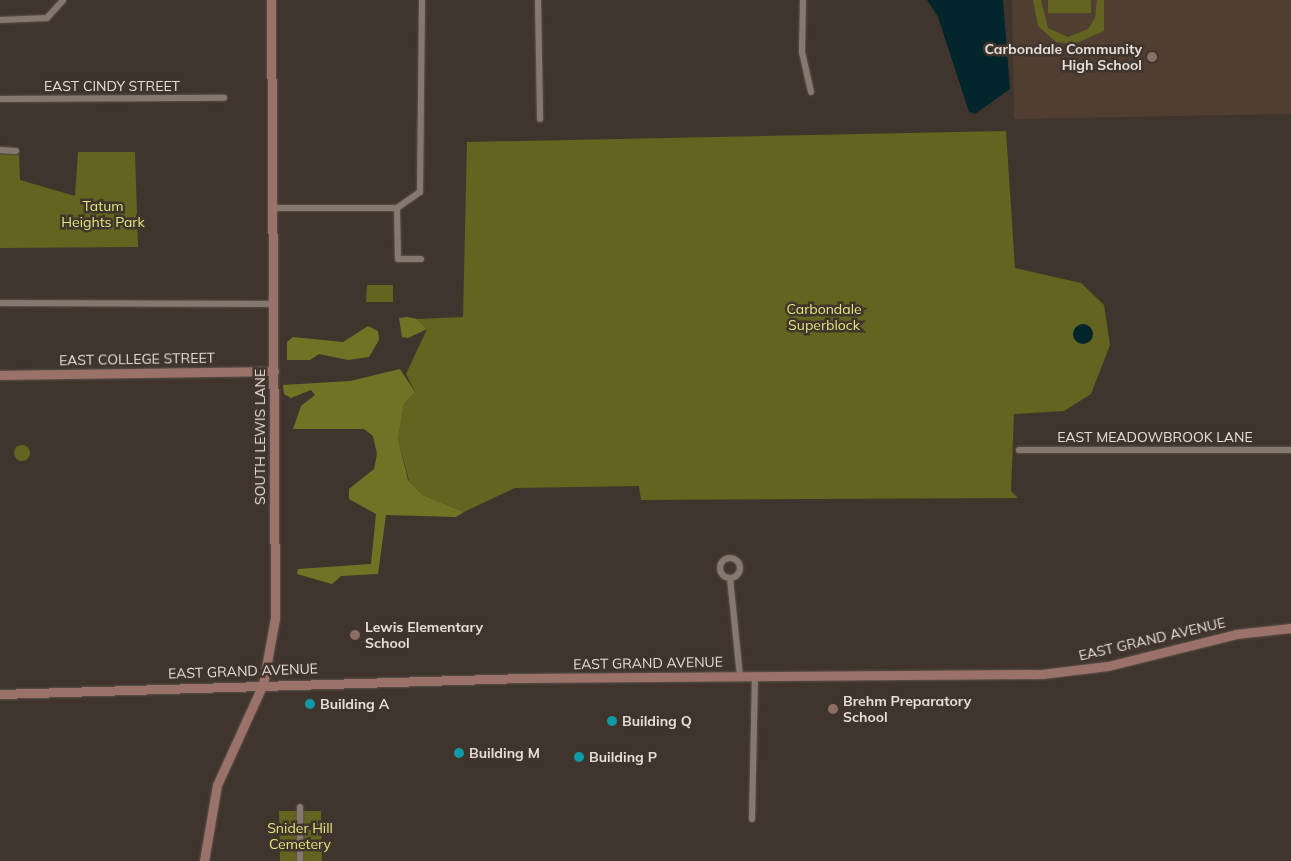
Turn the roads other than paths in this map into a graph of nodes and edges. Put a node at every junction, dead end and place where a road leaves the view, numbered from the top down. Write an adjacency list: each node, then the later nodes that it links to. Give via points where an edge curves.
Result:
1 (64, 0): 6 (street, via 47,18)
2 (271, 0): 13 (street, SOUTH LEWIS LANE)
3 (422, 0): 14 (street, via 424,185 414,201)
4 (538, 0): 10 (street)
5 (802, 0): 7 (street, via 802,52)
6 (0, 20)
7 (811, 92)
8 (224, 98): 9 (street, EAST CINDY STREET)
9 (0, 99)
10 (540, 119)
11 (0, 150): 12 (street)
12 (16, 151)
13 (274, 208): 14 (street); 17 (street, SOUTH LEWIS LANE)
14 (397, 208): 15 (street, via 398,259)
15 (421, 259)
16 (0, 304): 17 (street)
17 (274, 304): 18 (street, SOUTH LEWIS LANE)
18 (274, 371): 19 (street, EAST COLLEGE STREET); 26 (street, SOUTH LEWIS LANE, via 275,618)
19 (0, 374)
20 (1019, 450): 21 (street, EAST MEADOWBROOK LANE)
21 (1291, 450)
22 (730, 578): 24 (street)
23 (1291, 628): 25 (street, EAST GRAND AVENUE, via 1236,634 1108,666 1042,674)
24 (740, 676): 25 (street, EAST GRAND AVENUE); 26 (street, EAST GRAND AVENUE)
25 (754, 677): 29 (street)
26 (263, 684): 27 (street, EAST GRAND AVENUE); 30 (street, SOUTH LEWIS LANE, via 216,785)
27 (0, 694)
28 (300, 807): 31 (street)
29 (752, 819)
30 (204, 861)
31 (300, 861)

